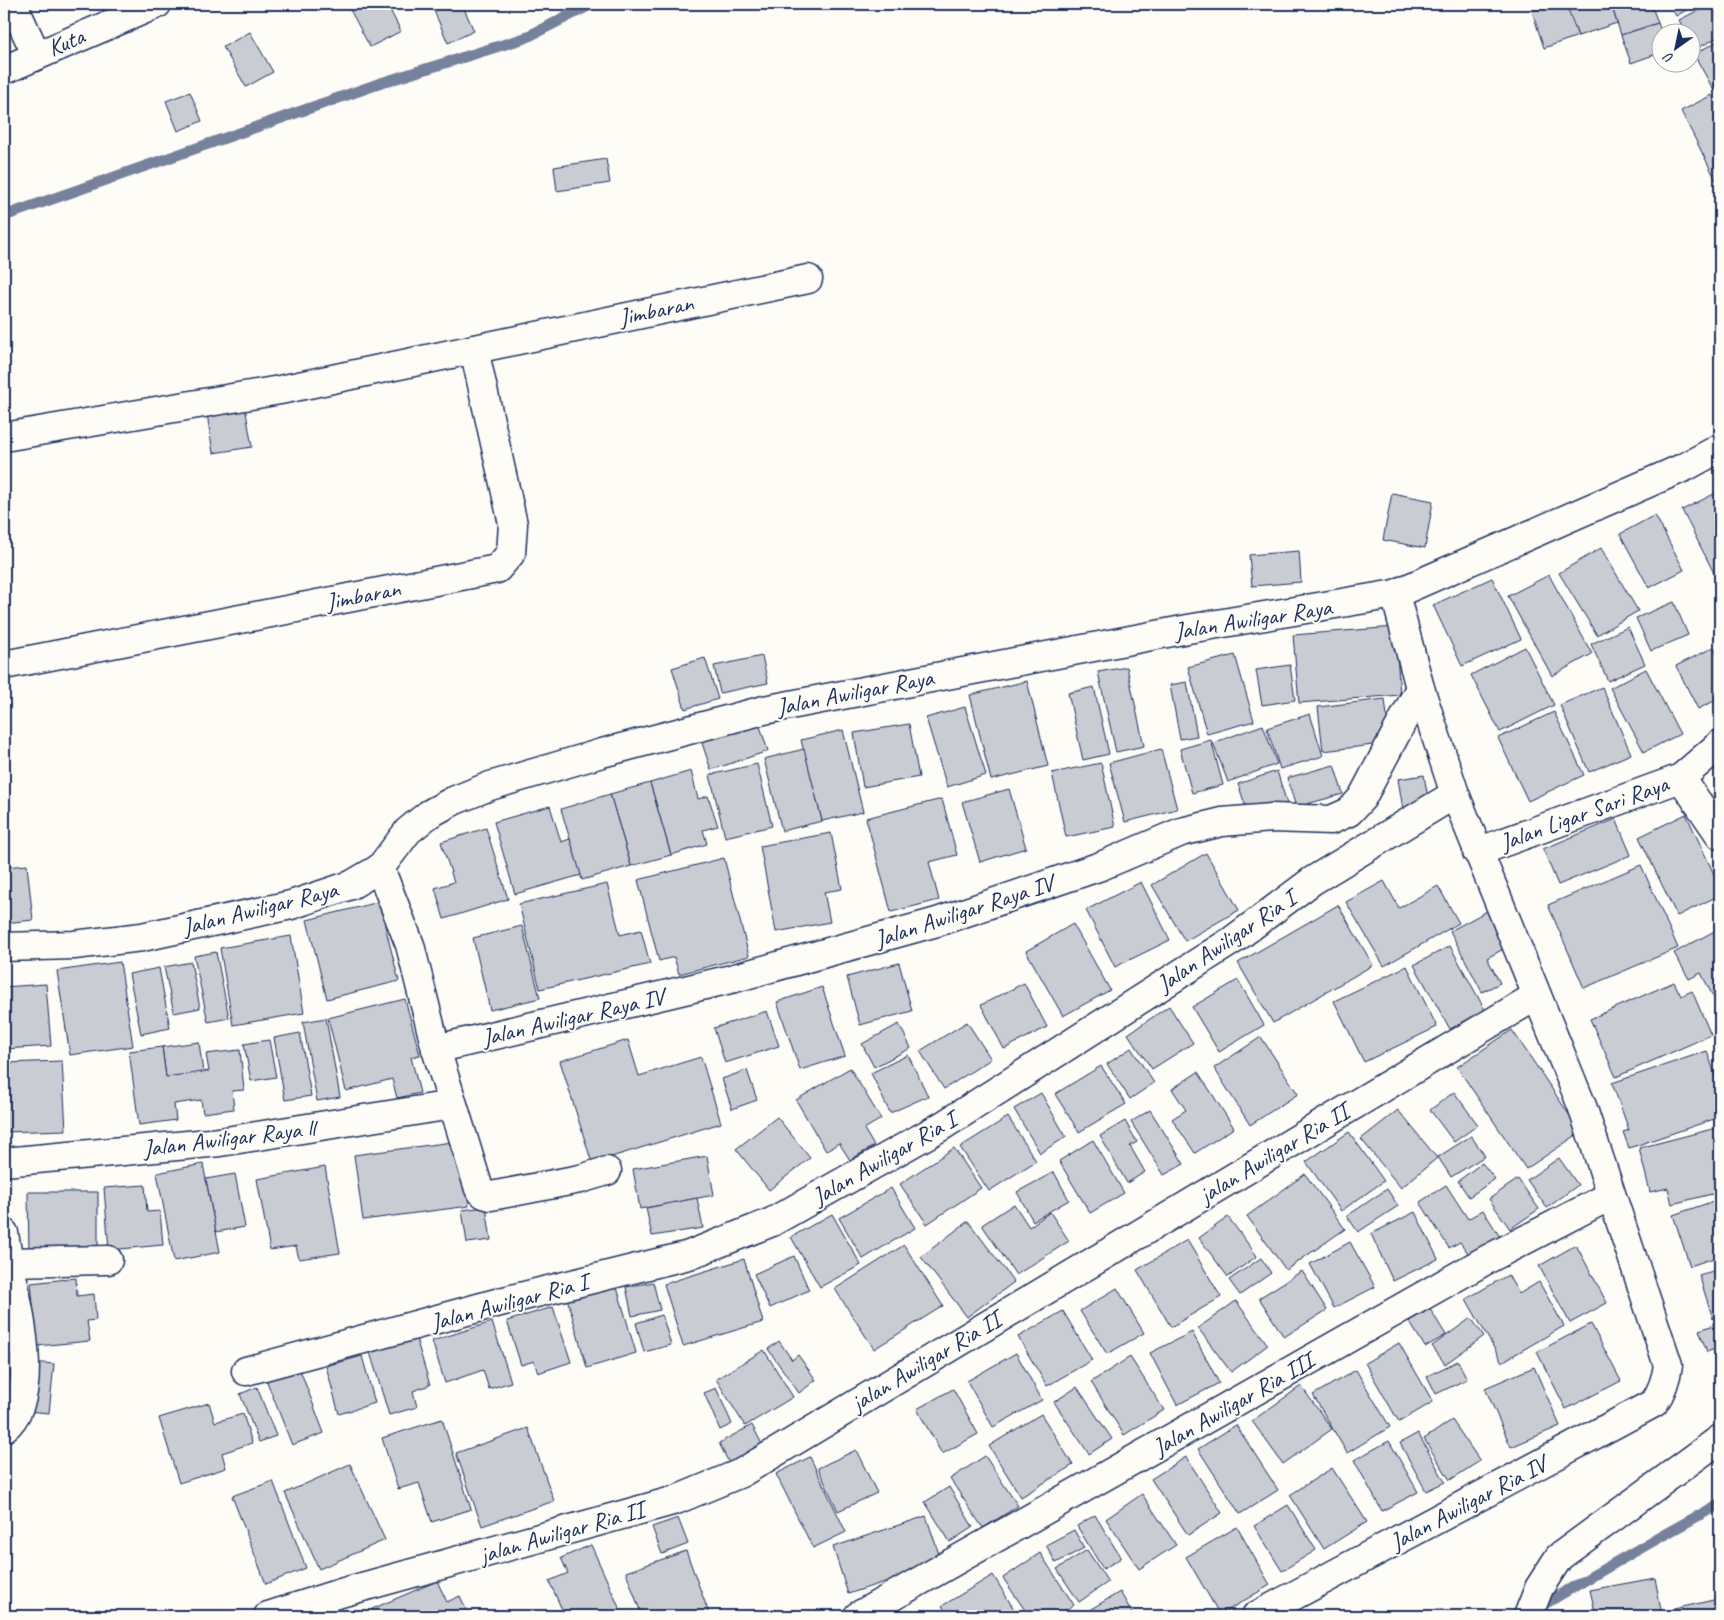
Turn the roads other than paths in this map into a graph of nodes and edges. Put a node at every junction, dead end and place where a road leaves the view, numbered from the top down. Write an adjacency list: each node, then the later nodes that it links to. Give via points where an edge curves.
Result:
1 (13, 4): 3 (street)
2 (157, 4): 3 (street, Kuta)
3 (36, 54): 4 (street, Kuta)
4 (4, 70)
5 (808, 278): 6 (street, Jimbaran)
6 (474, 349): 7 (street, Jimbaran, via 280,390); 10 (street, Jimbaran, via 513,524 510,553 497,568)
7 (4, 437)
8 (1720, 448): 9 (street, Jalan Awiligar Raya)
9 (1396, 594): 11 (street); 17 (street, Jalan Awiligar Raya, via 1188,629 764,710 612,750 490,786 453,801 408,831)
10 (4, 665)
11 (1420, 688): 14 (street); 20 (street, Jalan Awiligar Raya IV, via 1362,798 1349,812 1331,820 1272,818 1181,832 1101,866 937,922 731,979)
12 (1720, 744): 13 (street)
13 (1681, 778): 15 (street, Jalan Ligar Sari Raya); 16 (street, Jalan Ligar Sari Raya)
14 (1455, 794): 16 (street); 28 (street, Jalan Awiligar Ria I, via 1312,881 1233,940 942,1126 772,1222 689,1255)
15 (1720, 835)
16 (1477, 852): 19 (street)
17 (380, 868): 18 (street, Jalan Awiligar Raya, via 351,885 291,905 142,937 74,945); 20 (street, via 410,945)
18 (4, 947)
19 (1536, 996): 24 (street, via 1582,1106); 31 (street, jalan Awiligar Ria II, via 741,1473 658,1505)
20 (436, 1049): 21 (street)
21 (452, 1105): 22 (street, Jalan Awiligar Raya ll, via 220,1142); 23 (street, via 464,1134 479,1189 484,1194 490,1196 558,1184)
22 (4, 1162)
23 (607, 1171)
24 (1610, 1196): 32 (street, Jalan Awiligar Ria III, via 1486,1260); 33 (street, Jalan Awiligar Ria IV, via 1668,1365 1662,1391 1654,1403)
25 (4, 1233): 27 (street)
26 (108, 1260): 27 (street)
27 (7, 1262): 29 (street, via 24,1348 25,1373 19,1410)
28 (246, 1371)
29 (4, 1428)
30 (1720, 1439): 34 (street, via 1559,1557 1539,1588)
31 (268, 1616)
32 (858, 1616)
33 (1256, 1616)
34 (1528, 1616)

